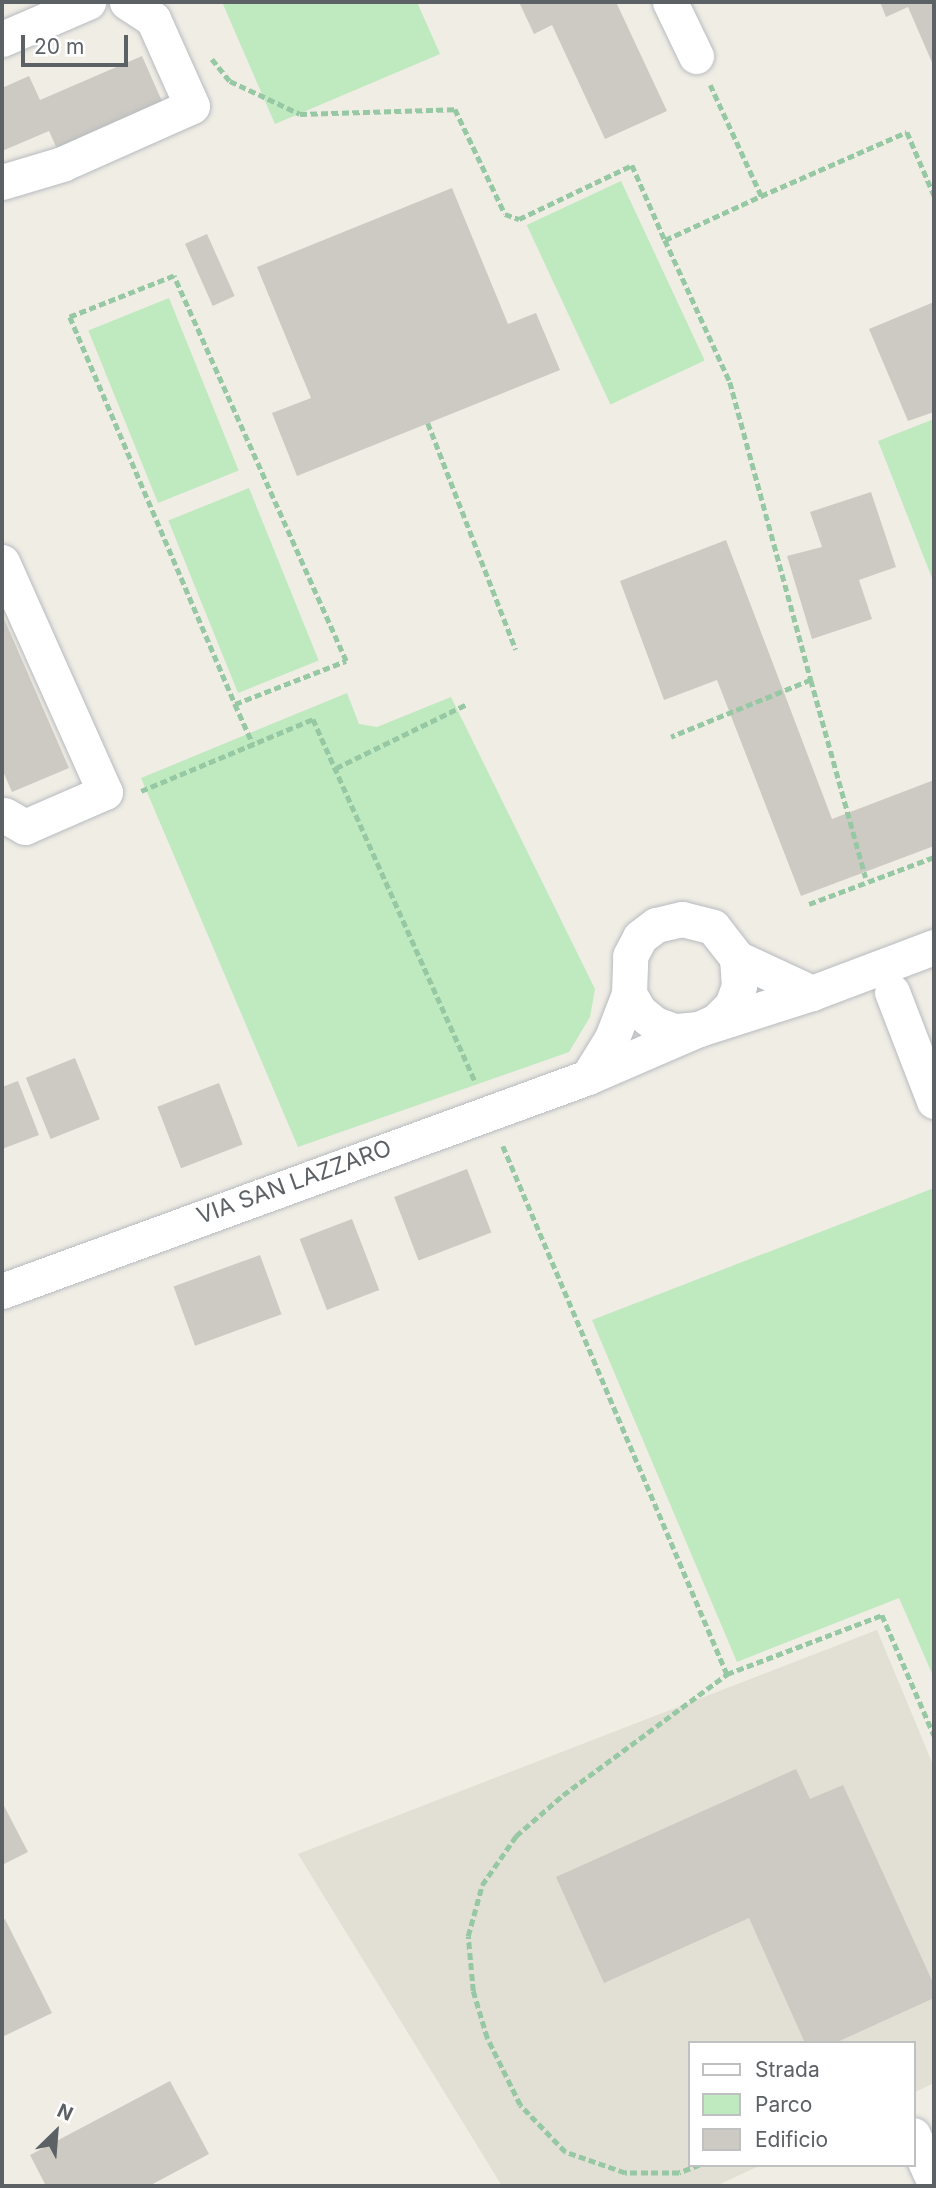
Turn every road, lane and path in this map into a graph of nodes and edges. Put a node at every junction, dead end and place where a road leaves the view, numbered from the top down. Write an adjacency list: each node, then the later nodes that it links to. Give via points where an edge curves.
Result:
1 (88, 2): 4 (street)
2 (127, 2): 7 (street, via 153,19 192,106 62,163)
3 (670, 2): 6 (street)
4 (2, 39)
5 (207, 51): 10 (path, via 230,81 300,114 455,108 505,214 519,219 632,165)
6 (696, 56): 9 (path)
7 (2, 182)
8 (934, 194): 9 (path, via 906,132)
9 (761, 196): 10 (path)
10 (665, 240): 14 (path, via 730,382)
11 (428, 423): 13 (path)
12 (2, 562): 20 (street)
13 (516, 650)
14 (811, 680): 17 (path); 23 (path)
15 (235, 704): 15 (path, via 71,317 174,276 346,661); 18 (path)
16 (466, 705): 19 (path)
17 (671, 737)
18 (253, 744): 19 (path, via 313,719); 20 (path, via 123,798)
19 (336, 768): 33 (path)
20 (105, 792): 21 (street, via 25,827)
21 (2, 814)
22 (934, 856): 24 (path)
23 (866, 878)
24 (809, 904)
25 (934, 947): 28 (street, VIA SAN LAZZARO)
26 (737, 958): 28 (street); 29 (street, via 728,941 702,922 682,919 656,925 640,937 630,956); 30 (street, VIA SAN LAZZARO, via 739,986 732,1005)
27 (892, 992): 32 (street)
28 (812, 993): 30 (street, VIA SAN LAZZARO)
29 (629, 994): 30 (street, VIA SAN LAZZARO, via 639,1011 655,1024 674,1031); 31 (street, via 612,1038)
30 (699, 1030): 31 (street, VIA SAN LAZZARO)
31 (588, 1077): 33 (street, VIA SAN LAZZARO)
32 (934, 1101)
33 (494, 1126): 34 (street, VIA SAN LAZZARO); 35 (path)
34 (2, 1291)
35 (727, 1674): 36 (path, via 882,1615); 40 (path, via 516,1836 482,1885 468,1936 473,1991 487,2038 520,2105 565,2152 625,2173 679,2173)
36 (934, 1735)
37 (934, 2122): 38 (street)
38 (915, 2132)
39 (915, 2137): 41 (street)
40 (695, 2167)
41 (934, 2180)

